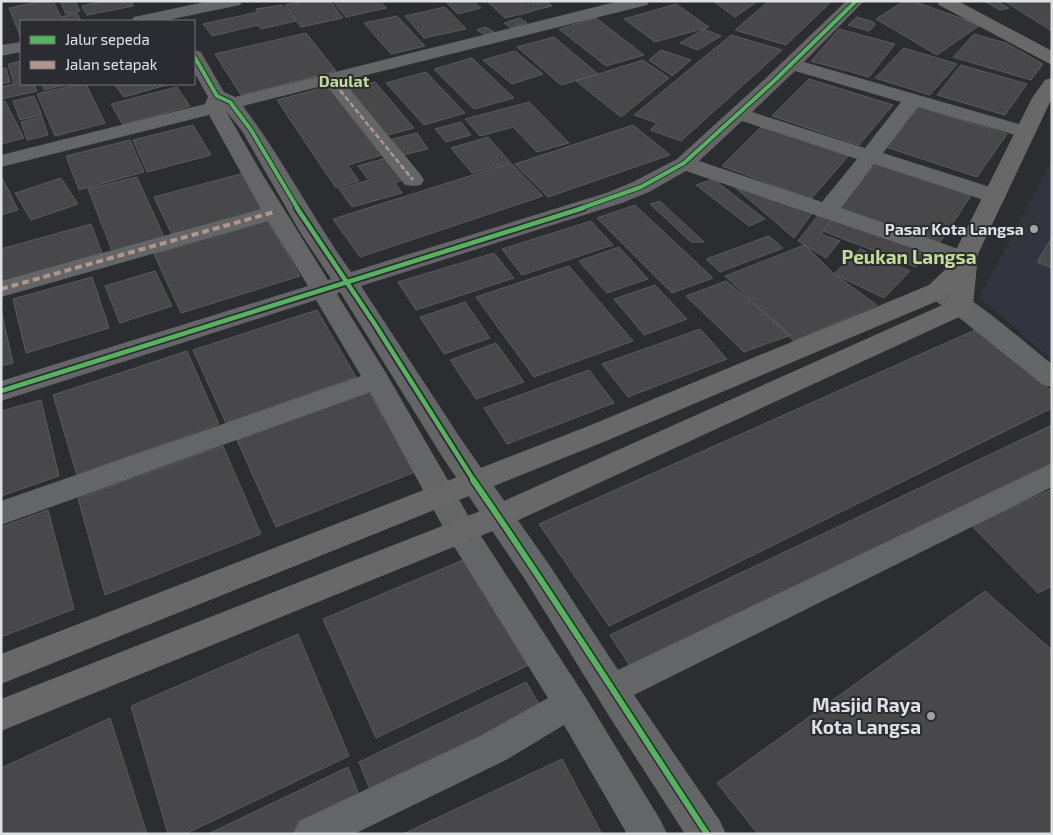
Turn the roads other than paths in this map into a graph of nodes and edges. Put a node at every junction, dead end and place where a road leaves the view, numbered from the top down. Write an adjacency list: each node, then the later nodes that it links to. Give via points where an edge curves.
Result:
1 (234, 1): 7 (street)
2 (641, 1): 6 (street)
3 (856, 1): 14 (street)
4 (946, 1): 13 (main road)
5 (966, 1): 10 (main road)
6 (600, 6): 15 (street)
7 (169, 12): 8 (street)
8 (143, 20)
9 (20, 47): 11 (street)
10 (1052, 48)
11 (1, 51)
12 (195, 58): 18 (street)
13 (1052, 59)
14 (791, 64): 17 (street); 19 (street)
15 (330, 78): 18 (street); 24 (street)
16 (1052, 84): 20 (main road)
17 (914, 99): 20 (street); 21 (street)
18 (220, 102): 22 (street); 27 (street); 29 (street, via 251,130 311,232)
19 (739, 114): 21 (street); 23 (street)
20 (1026, 132): 25 (main road)
21 (870, 156): 25 (street); 26 (street)
22 (1, 161)
23 (684, 163): 26 (street); 29 (street, via 614,198)
24 (413, 180)
25 (994, 196): 28 (main road)
26 (825, 210): 28 (street)
27 (274, 212): 29 (street); 30 (street)
28 (965, 262): 31 (main road)
29 (334, 287): 34 (street); 35 (street); 38 (street, via 374,323 452,450)
30 (1, 289)
31 (950, 299): 32 (main road); 33 (street); 36 (main road)
32 (741, 374): 36 (main road); 38 (main road)
33 (1052, 378)
34 (377, 380): 39 (street); 40 (street)
35 (1, 391)
36 (765, 396): 41 (main road)
37 (1052, 474): 44 (street)
38 (475, 481): 39 (main road); 41 (street)
39 (443, 495): 42 (street); 43 (main road)
40 (1, 513)
41 (499, 516): 42 (main road); 44 (street)
42 (461, 531): 45 (street); 46 (main road)
43 (1, 669)
44 (612, 689): 49 (street)
45 (570, 703): 47 (street, via 493,748); 48 (street)
46 (1, 715)
47 (312, 834)
48 (648, 834)
49 (707, 834)

